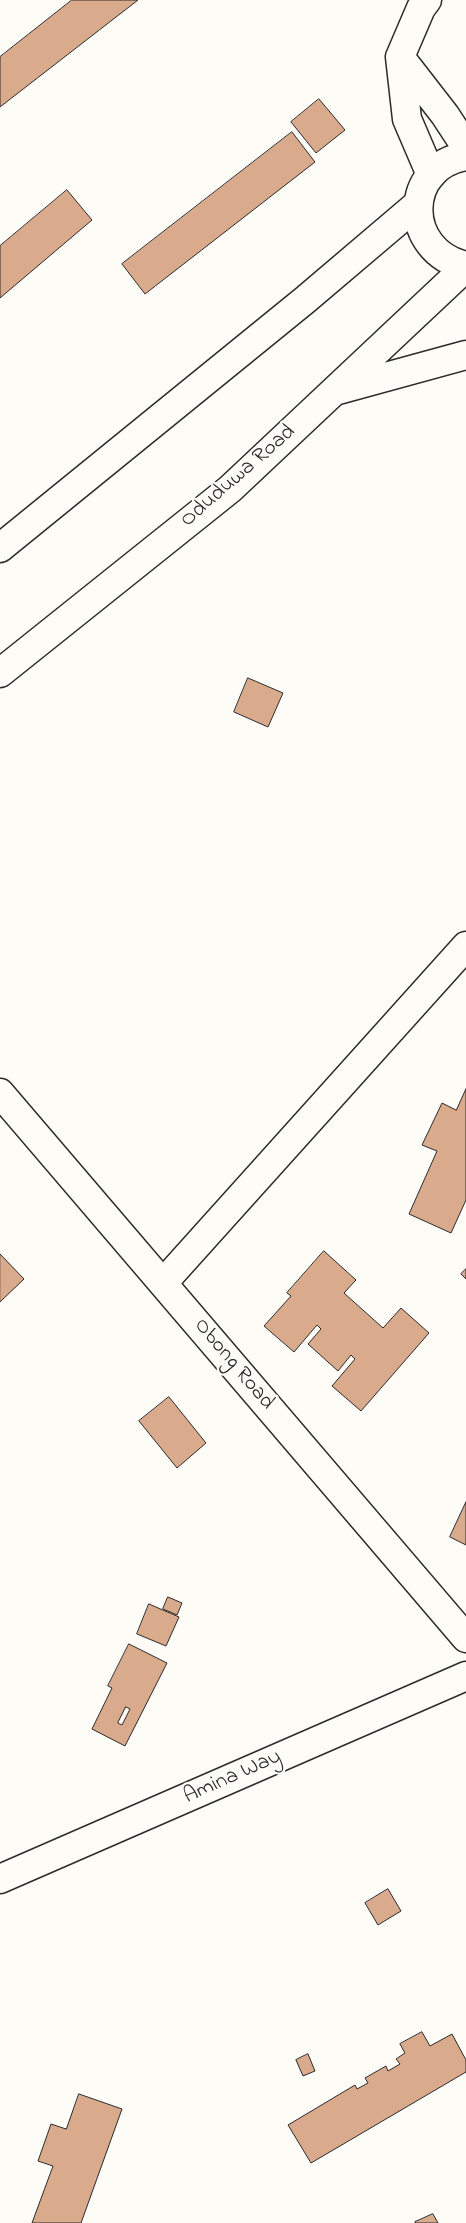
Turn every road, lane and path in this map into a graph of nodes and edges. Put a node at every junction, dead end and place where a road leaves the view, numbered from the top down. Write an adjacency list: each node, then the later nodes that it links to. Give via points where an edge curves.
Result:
1 (427, 0): 2 (street)
2 (400, 57): 3 (street); 5 (street, via 406,119)
3 (466, 147)
4 (466, 156): 5 (street, via 442,165)
5 (431, 175): 6 (street)
6 (418, 204): 7 (street, via 419,222 425,239 443,257); 10 (street)
7 (466, 267): 9 (street, Oduduwa Road)
8 (466, 355): 9 (street)
9 (334, 392): 11 (street, Oduduwa Road, via 230,489)
10 (0, 548)
11 (0, 673)
12 (466, 946): 14 (street)
13 (0, 1092): 14 (street, Obong Road)
14 (163, 1283): 15 (street, Obong Road)
15 (466, 1638)
16 (466, 1676): 17 (street, Amina Way)
17 (0, 1879)

